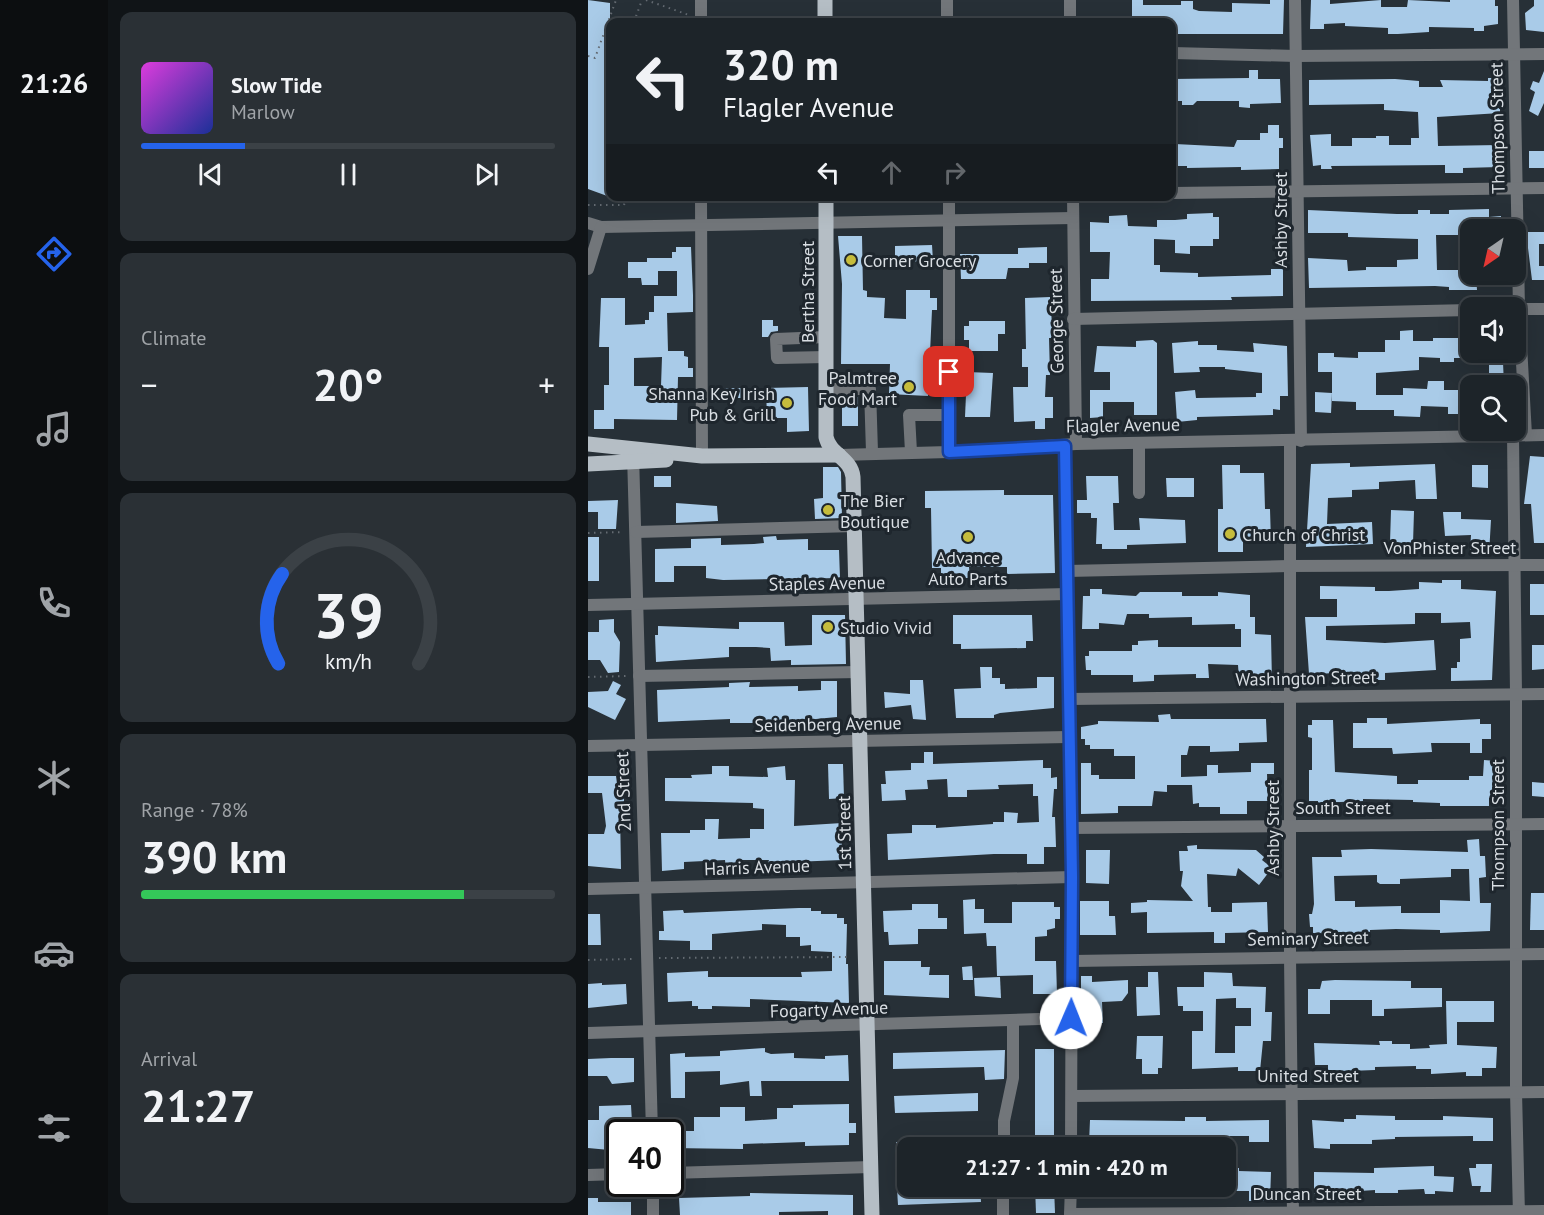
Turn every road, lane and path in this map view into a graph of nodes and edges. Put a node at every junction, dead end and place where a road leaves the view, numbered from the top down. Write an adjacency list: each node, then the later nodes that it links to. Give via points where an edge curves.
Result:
1 (616, 0): 10 (path)
2 (644, 0): 9 (path, via 690,15); 11 (path)
3 (701, 0): 12 (street)
4 (825, 0): 13 (main road)
5 (947, 0): 14 (street)
6 (1070, 0): 15 (street)
7 (1295, 0): 21 (street, Ashby Street)
8 (1513, 0): 18 (street, Thompson Street)
9 (690, 8)
10 (609, 18)
11 (636, 18)
12 (701, 18)
13 (825, 18)
14 (947, 18)
15 (1070, 18)
16 (606, 28): 20 (path, via 595,58)
17 (1176, 53): 21 (street)
18 (1514, 54): 19 (street); 21 (street); 22 (street, Thompson Street)
19 (1544, 54)
20 (588, 56)
21 (1296, 56): 24 (street, Ashby Street)
22 (1517, 188): 23 (street); 24 (street); 39 (street, Thompson Street)
23 (1544, 188)
24 (1299, 192): 25 (street); 43 (street, Ashby Street)
25 (1176, 193)
26 (625, 201): 31 (path, via 624,205)
27 (701, 201): 36 (street)
28 (826, 201): 35 (main road, Bertha Street)
29 (949, 201): 33 (street)
30 (1073, 201): 32 (street, George Street)
31 (588, 205)
32 (1073, 219): 33 (street); 44 (street, George Street)
33 (949, 222): 35 (street); 49 (street)
34 (588, 223): 37 (street)
35 (826, 223): 36 (street); 45 (main road, Bertha Street)
36 (702, 225): 37 (street); 62 (street)
37 (601, 227): 38 (street)
38 (588, 268)
39 (1517, 297)
40 (1526, 309): 41 (street)
41 (1544, 309)
42 (1460, 310): 43 (street)
43 (1299, 314): 44 (street); 53 (street, Ashby Street)
44 (1073, 319): 57 (street, George Street)
45 (826, 337): 46 (main road, Bertha Street); 46 (street, via 776,339 777,358)
46 (826, 357): 48 (main road, Bertha Street)
47 (1521, 363): 50 (street, Thompson Street)
48 (826, 389): 58 (street, via 870,389); 61 (main road, Bertha Street, via 826,440)
49 (949, 415): 59 (street, via 909,415); 60 (street)
50 (1527, 435): 51 (street, Flagler Avenue)
51 (1544, 435)
52 (1460, 436): 53 (street, Flagler Avenue)
53 (1295, 441): 55 (street, Flagler Avenue); 71 (street, Ashby Street)
54 (1513, 441): 69 (street, Thompson Street)
55 (1139, 443): 57 (street, Flagler Avenue); 65 (street)
56 (588, 444): 63 (main road, Flagler Avenue)
57 (1070, 445): 60 (street, Flagler Avenue); 72 (street, George Street)
58 (872, 452): 59 (street, Flagler Avenue); 61 (street, Flagler Avenue)
59 (911, 452): 60 (street, Flagler Avenue)
60 (949, 452)
61 (838, 455): 62 (main road, Flagler Avenue); 66 (main road, 1st Street, via 852,470)
62 (702, 456): 63 (main road, Flagler Avenue)
63 (633, 457): 64 (main road, Flagler Avenue); 67 (street, 2nd Street)
64 (588, 464)
65 (1139, 493)
66 (855, 526): 67 (street); 74 (main road, 1st Street)
67 (636, 532): 68 (path); 75 (street, 2nd Street)
68 (588, 533)
69 (1513, 565): 70 (street, VonPhister Street); 71 (street, VonPhister Street); 80 (street, Thompson Street)
70 (1544, 565)
71 (1289, 566): 72 (street, VonPhister Street); 82 (street, Ashby Street)
72 (1068, 571): 73 (street, George Street)
73 (1067, 594): 74 (street, Staples Avenue); 83 (street, George Street)
74 (856, 601): 75 (street, Staples Avenue); 77 (main road, 1st Street)
75 (639, 604): 76 (street, Staples Avenue); 78 (street, 2nd Street)
76 (588, 605)
77 (859, 672): 78 (street); 85 (main road, 1st Street)
78 (639, 676): 79 (path); 86 (street, 2nd Street)
79 (588, 677)
80 (1516, 694): 81 (street, Washington Street); 82 (street, Washington Street); 88 (street, Thompson Street)
81 (1544, 694)
82 (1291, 696): 83 (street, Washington Street); 90 (street, Ashby Street)
83 (1069, 699): 84 (street, George Street)
84 (1068, 737): 85 (street, Seidenberg Avenue); 91 (street, George Street)
85 (861, 742): 86 (street, Seidenberg Avenue); 93 (main road, 1st Street)
86 (639, 745): 87 (street, Seidenberg Avenue); 94 (street, 2nd Street)
87 (588, 746)
88 (1515, 824): 89 (street, South Street); 90 (street, South Street); 96 (street, Thompson Street)
89 (1544, 824)
90 (1290, 825): 91 (street, South Street); 98 (street, Ashby Street)
91 (1070, 828): 92 (street, George Street)
92 (1072, 877): 93 (street, Harris Avenue); 102 (street, George Street)
93 (864, 882): 94 (street, Harris Avenue); 99 (main road, 1st Street)
94 (645, 888): 95 (street, Harris Avenue); 100 (street, 2nd Street)
95 (588, 889)
96 (1515, 954): 97 (street, Seminary Street); 98 (street, Seminary Street); 108 (street, Thompson Street)
97 (1544, 954)
98 (1290, 956): 102 (street, Seminary Street); 110 (street, Ashby Street)
99 (866, 957): 100 (path); 105 (main road, 1st Street)
100 (647, 958): 101 (path); 106 (street, 2nd Street)
101 (588, 960)
102 (1072, 961): 103 (street, George Street)
103 (1071, 1018): 104 (street, Fogarty Avenue); 111 (street, George Street)
104 (1013, 1021): 105 (street, Fogarty Avenue); 113 (street, via 1013,1078)
105 (868, 1026): 106 (street, Fogarty Avenue); 115 (main road, 1st Street)
106 (649, 1031): 107 (street, Fogarty Avenue); 112 (street, 2nd Street)
107 (588, 1033)
108 (1516, 1092): 109 (street, United Street); 110 (street, United Street); 124 (street, Thompson Street)
109 (1544, 1092)
110 (1291, 1093): 111 (street, United Street); 123 (street, Ashby Street)
111 (1072, 1096): 114 (street, George Street)
112 (652, 1119)
113 (1004, 1137)
114 (1071, 1137)
115 (871, 1167): 116 (street); 127 (main road, 1st Street)
116 (684, 1173)
117 (606, 1174): 118 (street)
118 (588, 1175)
119 (653, 1197): 126 (street)
120 (1003, 1197): 128 (street)
121 (1071, 1197): 125 (street)
122 (1544, 1211): 124 (street, Duncan Street)
123 (1292, 1213): 124 (street, Duncan Street); 125 (street, Duncan Street)
124 (1519, 1213)
125 (1070, 1214)
126 (654, 1215)
127 (872, 1215)
128 (1003, 1215)

